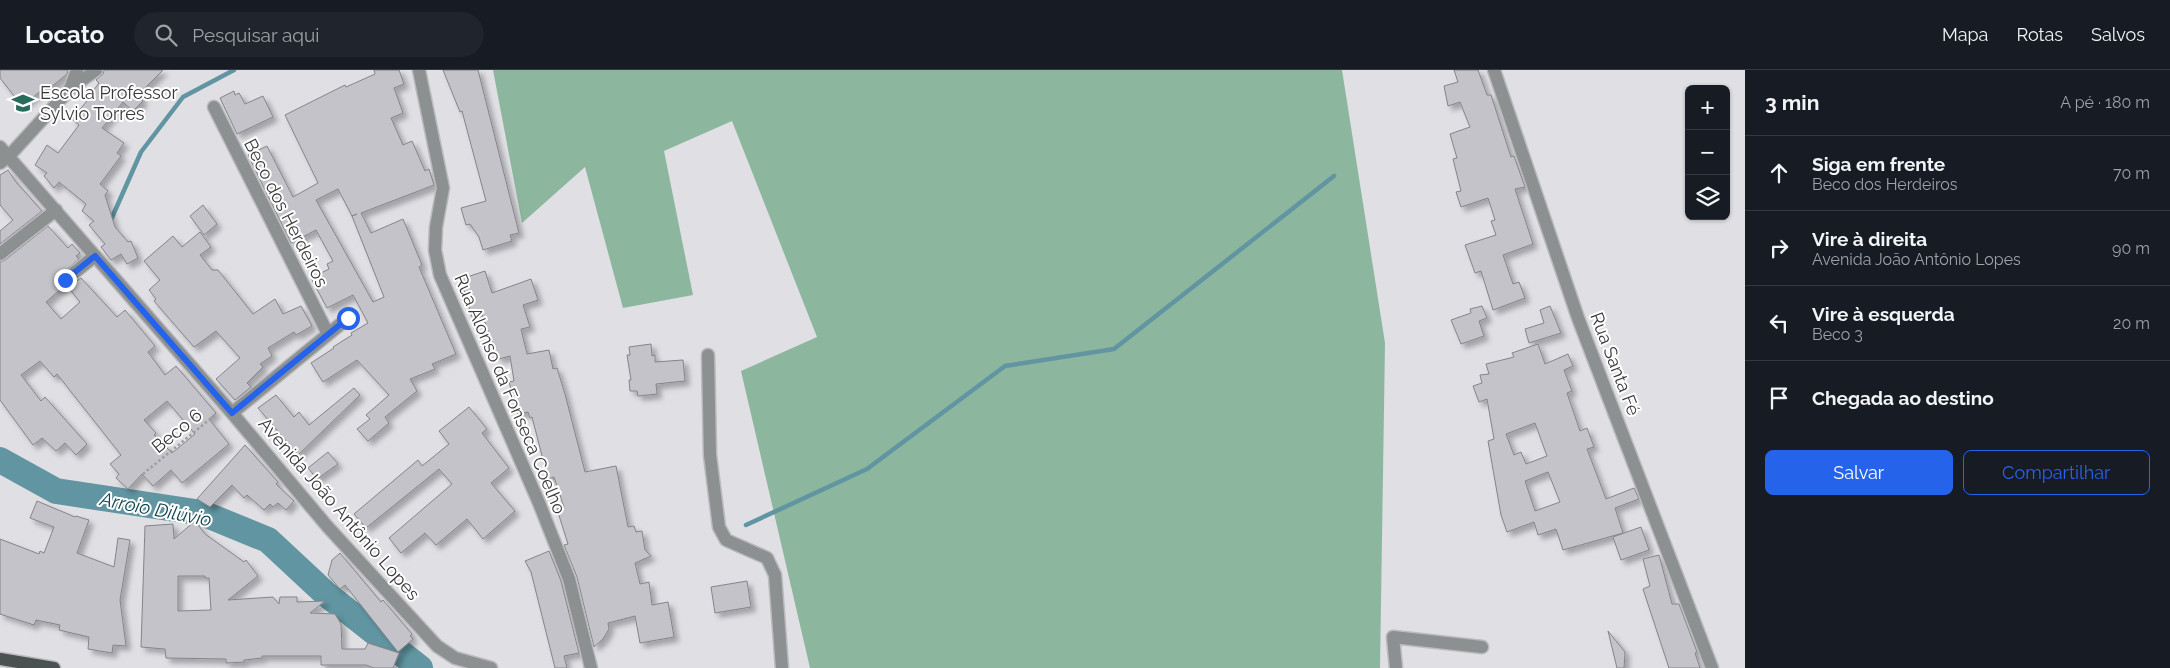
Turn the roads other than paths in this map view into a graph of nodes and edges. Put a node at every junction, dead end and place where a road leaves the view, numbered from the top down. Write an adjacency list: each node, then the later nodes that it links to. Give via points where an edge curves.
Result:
1 (77, 70): 5 (street)
2 (96, 70): 5 (street)
3 (419, 70): 20 (street, Rua Alonso da Fonseca Coelho, via 443,188 435,250 440,275 569,580)
4 (1494, 70): 23 (street, Rua Santa Fé, via 1578,318)
5 (70, 89): 7 (street)
6 (214, 107): 13 (street, Beco dos Herdeiros)
7 (3, 155): 8 (street, Avenida João Antônio Lopes)
8 (56, 210): 9 (street); 10 (street, Avenida João Antônio Lopes)
9 (0, 254)
10 (95, 256): 11 (street); 15 (street, Avenida João Antônio Lopes)
11 (65, 280)
12 (348, 318): 13 (street)
13 (328, 334): 15 (street)
14 (708, 355): 21 (street, via 710,455 719,527 726,540 766,558 771,564 775,575)
15 (229, 410): 19 (street, Avenida João Antônio Lopes, via 327,526 437,646 455,658)
16 (1482, 647): 22 (street, via 1393,637)
17 (4, 658): 18 (main road)
18 (54, 668)
19 (491, 668)
20 (591, 668)
21 (782, 668)
22 (1396, 668)
23 (1712, 668)

